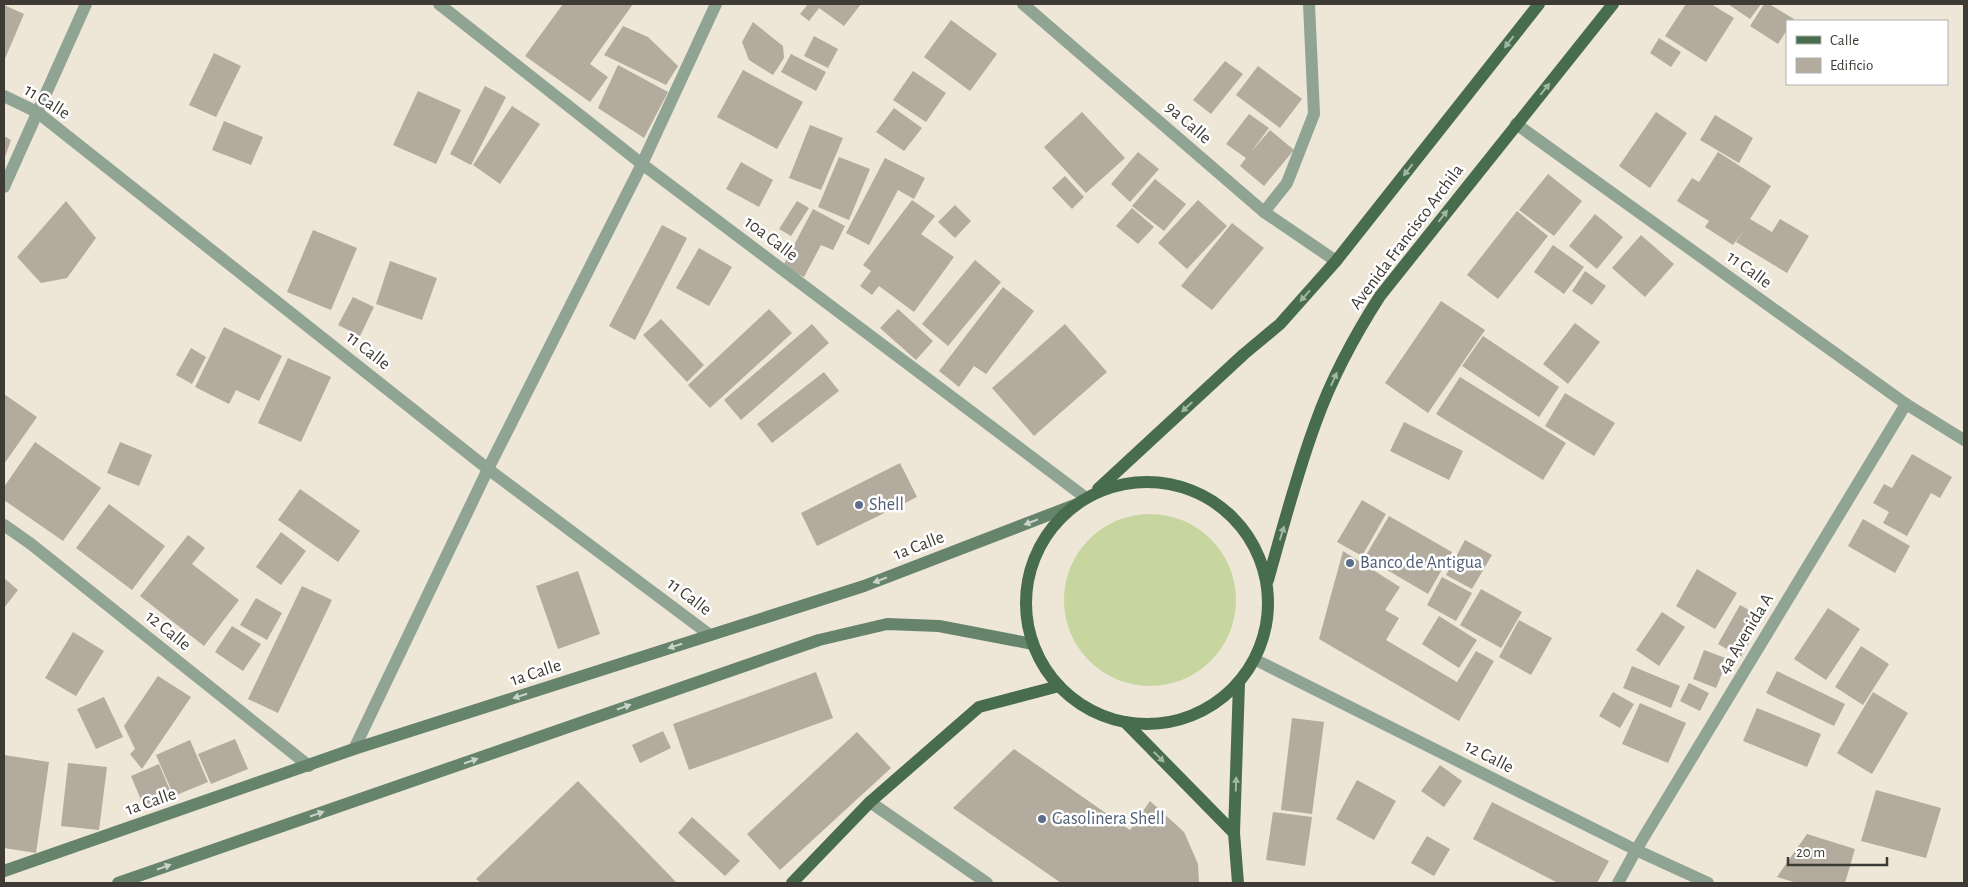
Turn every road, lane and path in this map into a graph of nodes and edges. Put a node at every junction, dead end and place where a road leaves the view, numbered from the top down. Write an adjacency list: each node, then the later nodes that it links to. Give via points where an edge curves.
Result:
1 (86, 4): 9 (street)
2 (439, 4): 11 (street, 10a Calle)
3 (716, 4): 11 (street)
4 (1023, 4): 13 (street, 9a Calle)
5 (1309, 4): 13 (street, via 1314,114 1287,183)
6 (1539, 4): 14 (main road, one-way to 14)
7 (1613, 4): 10 (main road, Avenida Francisco Archila, one-way to 7)
8 (4, 96): 9 (street, 11 Calle)
9 (37, 112): 12 (street); 17 (street, 11 Calle)
10 (1516, 124): 15 (street, 11 Calle); 20 (main road, Avenida Francisco Archila, one-way to 10, via 1316,421 1361,326 1380,296)
11 (642, 164): 17 (street); 18 (street, 10a Calle)
12 (4, 187)
13 (1264, 212): 14 (street, 9a Calle)
14 (1336, 261): 18 (main road, one-way to 18, via 1280,324)
15 (1906, 404): 16 (street, 11 Calle); 31 (street, 4a Avenida A)
16 (1964, 440)
17 (488, 469): 21 (street, 11 Calle); 27 (street)
18 (1086, 499): 20 (main road, via 1121,484 1170,483 1215,501 1250,535); 21 (main road, 1a Calle, one-way to 21, via 864,586); 22 (main road, via 1054,525 1037,552 1027,582 1026,613)
19 (4, 525): 28 (street, 12 Calle)
20 (1268, 580): 23 (main road, via 1270,607)
21 (710, 635): 27 (main road, 1a Calle, one-way to 27)
22 (1033, 644): 25 (main road); 33 (main road, one-way to 22, via 819,640 887,624 939,626)
23 (1256, 660): 24 (main road); 31 (street, 12 Calle)
24 (1239, 683): 26 (main road, via 1215,704 1188,718 1156,724); 30 (main road, one-way to 24)
25 (1059, 686): 26 (main road, via 1078,703 1100,715); 29 (main road, via 979,706)
26 (1125, 722): 30 (main road, one-way to 30)
27 (354, 749): 28 (main road, 1a Calle)
28 (308, 766): 32 (main road, 1a Calle)
29 (870, 802): 34 (main road); 35 (street)
30 (1234, 833): 36 (main road)
31 (1636, 850): 37 (street, 4a Avenida A); 38 (street, 12 Calle)
32 (4, 872)
33 (118, 883)
34 (792, 883)
35 (988, 883)
36 (1238, 883)
37 (1618, 883)
38 (1708, 883)

